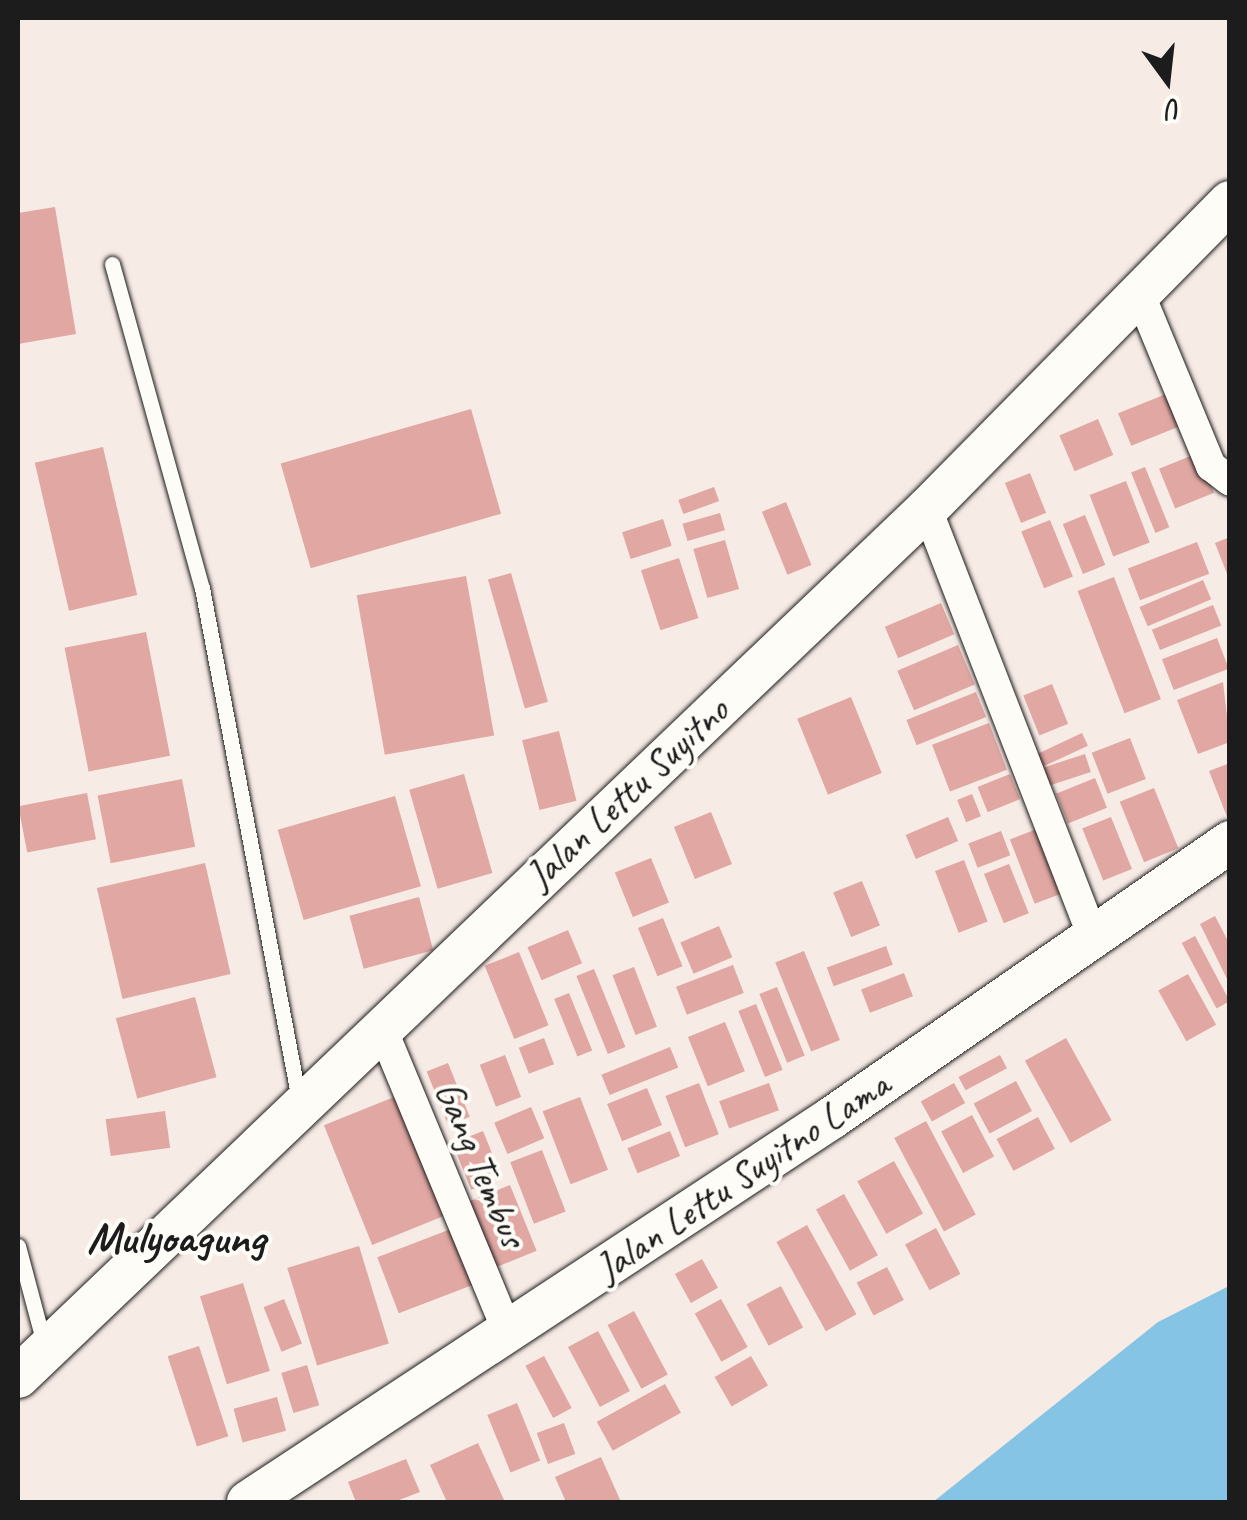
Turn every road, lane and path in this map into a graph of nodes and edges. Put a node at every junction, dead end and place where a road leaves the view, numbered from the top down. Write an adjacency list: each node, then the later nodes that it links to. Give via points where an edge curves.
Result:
1 (1230, 202): 3 (main road, Jalan Lettu Suyitno)
2 (112, 264): 9 (lane, via 202,588)
3 (1138, 290): 4 (street, via 1212,466); 5 (main road, Jalan Lettu Suyitno)
4 (1230, 481)
5 (927, 509): 7 (street); 8 (main road, Jalan Lettu Suyitno)
6 (1230, 842): 7 (main road, Jalan Lettu Suyitno Lama)
7 (1093, 936): 11 (main road, Jalan Lettu Suyitno Lama)
8 (381, 1026): 9 (main road, Jalan Lettu Suyitno); 11 (street, Gang Tembus)
9 (300, 1104): 12 (main road, Jalan Lettu Suyitno)
10 (18, 1246): 12 (lane)
11 (508, 1332): 13 (main road, Jalan Lettu Suyitno Lama)
12 (32, 1364)
13 (248, 1502)

